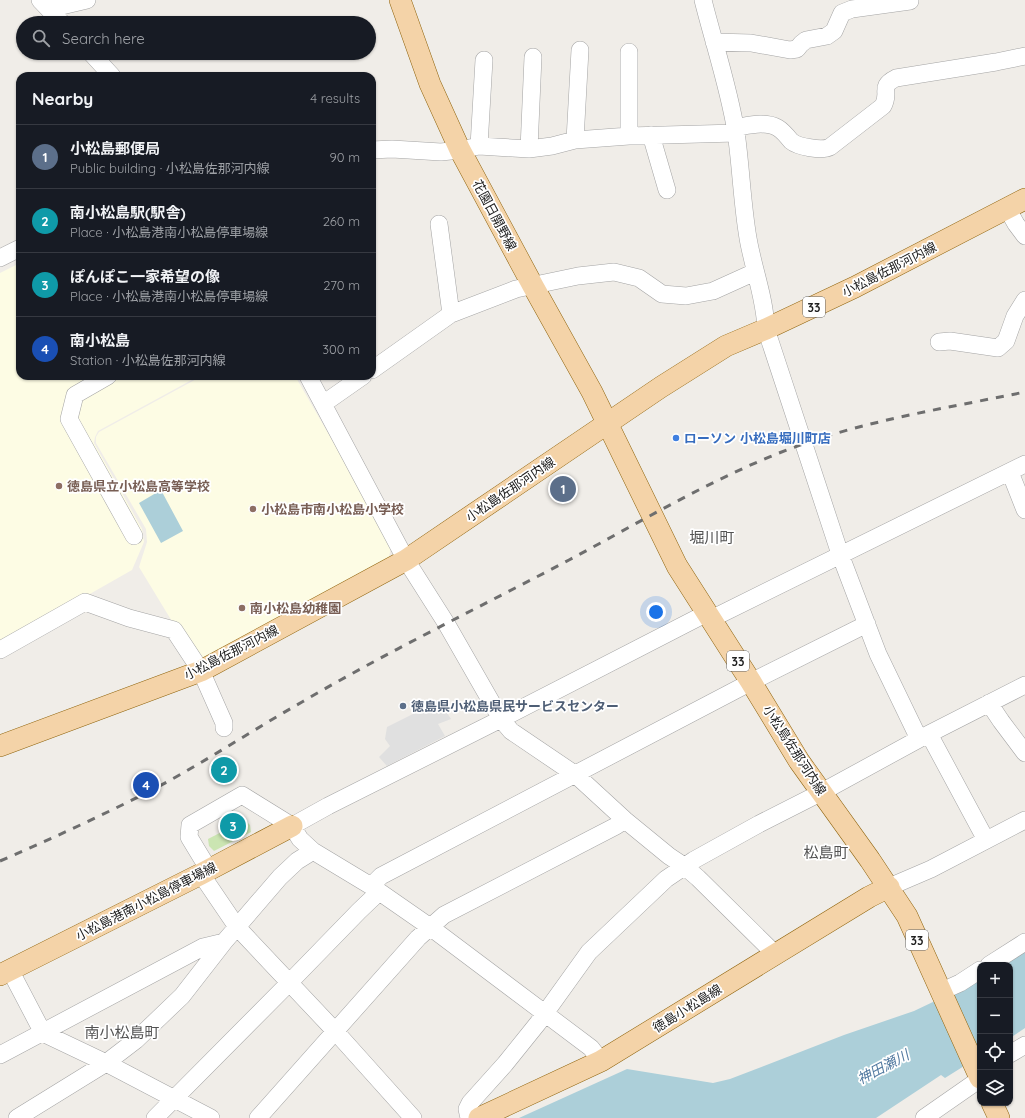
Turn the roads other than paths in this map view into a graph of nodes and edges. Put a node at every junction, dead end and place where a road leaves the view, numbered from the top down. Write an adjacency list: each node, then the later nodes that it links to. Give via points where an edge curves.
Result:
1 (87, 0): 5 (street)
2 (400, 0): 19 (main road, 花園日開野線, via 430,84)
3 (703, 0): 7 (street)
4 (910, 1): 7 (street, via 852,9 842,13 834,31 827,36 806,40 797,49 751,43)
5 (44, 4): 6 (street)
6 (55, 16)
7 (714, 42): 15 (street)
8 (580, 50): 18 (street)
9 (629, 52): 17 (street)
10 (1025, 56): 15 (street, via 893,80 886,87 886,100 883,106 830,148 798,145 777,127 765,124)
11 (533, 57): 20 (street)
12 (97, 60): 14 (street)
13 (484, 60): 19 (street)
14 (108, 72)
15 (735, 130): 16 (street); 28 (street)
16 (651, 135): 17 (street); 22 (street)
17 (630, 136): 18 (street)
18 (575, 140): 20 (street)
19 (470, 148): 20 (street); 21 (street, via 441,152); 29 (main road, 花園日開野線)
20 (530, 149)
21 (376, 150)
22 (667, 190)
23 (1016, 203): 25 (street, via 1019,230); 32 (main road, 小松島佐那河内線 / 33, via 854,287)
24 (438, 224): 31 (street)
25 (1025, 236)
26 (16, 250): 27 (street)
27 (0, 258)
28 (755, 272): 29 (street, via 713,291 686,296 662,294 639,278 614,272 578,276); 32 (street, via 765,313)
29 (533, 286): 31 (street, via 516,289); 39 (main road, 花園日開野線)
30 (1025, 300): 33 (street, via 1015,316 1006,341 998,348 950,341)
31 (451, 314): 34 (street)
32 (766, 329): 39 (main road, 小松島佐那河内線 / 33, via 726,346); 44 (street)
33 (939, 342)
34 (376, 367)
35 (101, 380): 43 (street, via 75,395 69,420)
36 (310, 380): 38 (street)
37 (357, 380): 38 (street)
38 (323, 404): 45 (street)
39 (607, 422): 45 (main road, 小松島佐那河内線 / 33); 46 (main road, 小松島佐那河内線 / 33, via 677,566)
40 (1025, 464): 41 (street)
41 (1010, 472): 42 (street); 44 (street)
42 (1025, 510)
43 (134, 536)
44 (840, 554): 46 (street); 47 (street)
45 (406, 560): 49 (main road, 小松島佐那河内線 / 33); 53 (street, via 446,623)
46 (709, 616): 50 (main road, 小松島佐那河内線 / 33); 53 (street)
47 (867, 624): 50 (street); 55 (street, via 878,654)
48 (0, 650): 49 (street, via 85,602 129,618 174,630)
49 (201, 670): 54 (street); 56 (main road, 小松島佐那河内線 / 33)
50 (751, 682): 58 (street); 59 (main road, 小松島佐那河内線 / 33, via 799,761)
51 (1025, 686): 52 (street)
52 (989, 703): 55 (street); 57 (street)
53 (501, 719): 58 (street, via 511,731); 62 (street)
54 (224, 728)
55 (924, 737): 59 (street); 63 (street)
56 (0, 746)
57 (1025, 753)
58 (576, 774): 60 (street); 68 (street, via 381,876)
59 (822, 792): 65 (street, via 758,824); 67 (main road, 小松島佐那河内線 / 33)
60 (625, 820): 65 (street); 70 (street, via 444,915)
61 (1025, 820): 63 (street)
62 (292, 826): 64 (street, via 300,839); 66 (main road, 小松島港南小松島停車場線); 66 (street, via 242,795 190,826 189,837)
63 (986, 840): 67 (street, via 931,869)
64 (313, 851): 68 (street); 69 (street, via 297,861 280,877)
65 (684, 866): 73 (street, via 768,947); 79 (street, via 666,879 589,952)
66 (205, 872): 69 (street); 76 (main road, 小松島港南小松島停車場線)
67 (889, 887): 73 (main road, 徳島小松島線); 78 (main road, 小松島佐那河内線 / 33, via 907,916)
68 (375, 889): 70 (street); 77 (street, via 359,911)
69 (236, 927): 71 (street); 77 (street)
70 (430, 927): 79 (street); 80 (street)
71 (224, 942): 81 (street, via 203,947); 86 (street, via 182,996 136,1040)
72 (1025, 942): 74 (street)
73 (772, 956): 85 (main road, 徳島小松島線)
74 (994, 962)
75 (977, 972): 78 (street)
76 (5, 973): 81 (street)
77 (290, 983): 80 (street); 89 (street)
78 (941, 993): 87 (main road, 小松島佐那河内線 / 33)
79 (545, 1012): 85 (street, via 592,1048); 96 (street, via 505,1064 470,1103 467,1109)
80 (335, 1031): 94 (street); 95 (street)
81 (43, 1033): 84 (street); 86 (street)
82 (1025, 1045): 83 (street)
83 (1013, 1052)
84 (0, 1055)
85 (601, 1061): 97 (main road, 徳島小松島線)
86 (106, 1064): 89 (street); 91 (street)
87 (977, 1070)
88 (977, 1076): 98 (street)
89 (173, 1099): 92 (street); 93 (street)
90 (993, 1106): 99 (main road)
91 (17, 1118)
92 (155, 1118)
93 (211, 1118)
94 (258, 1118)
95 (413, 1118)
96 (469, 1118)
97 (479, 1118)
98 (924, 1118)
99 (999, 1118)

